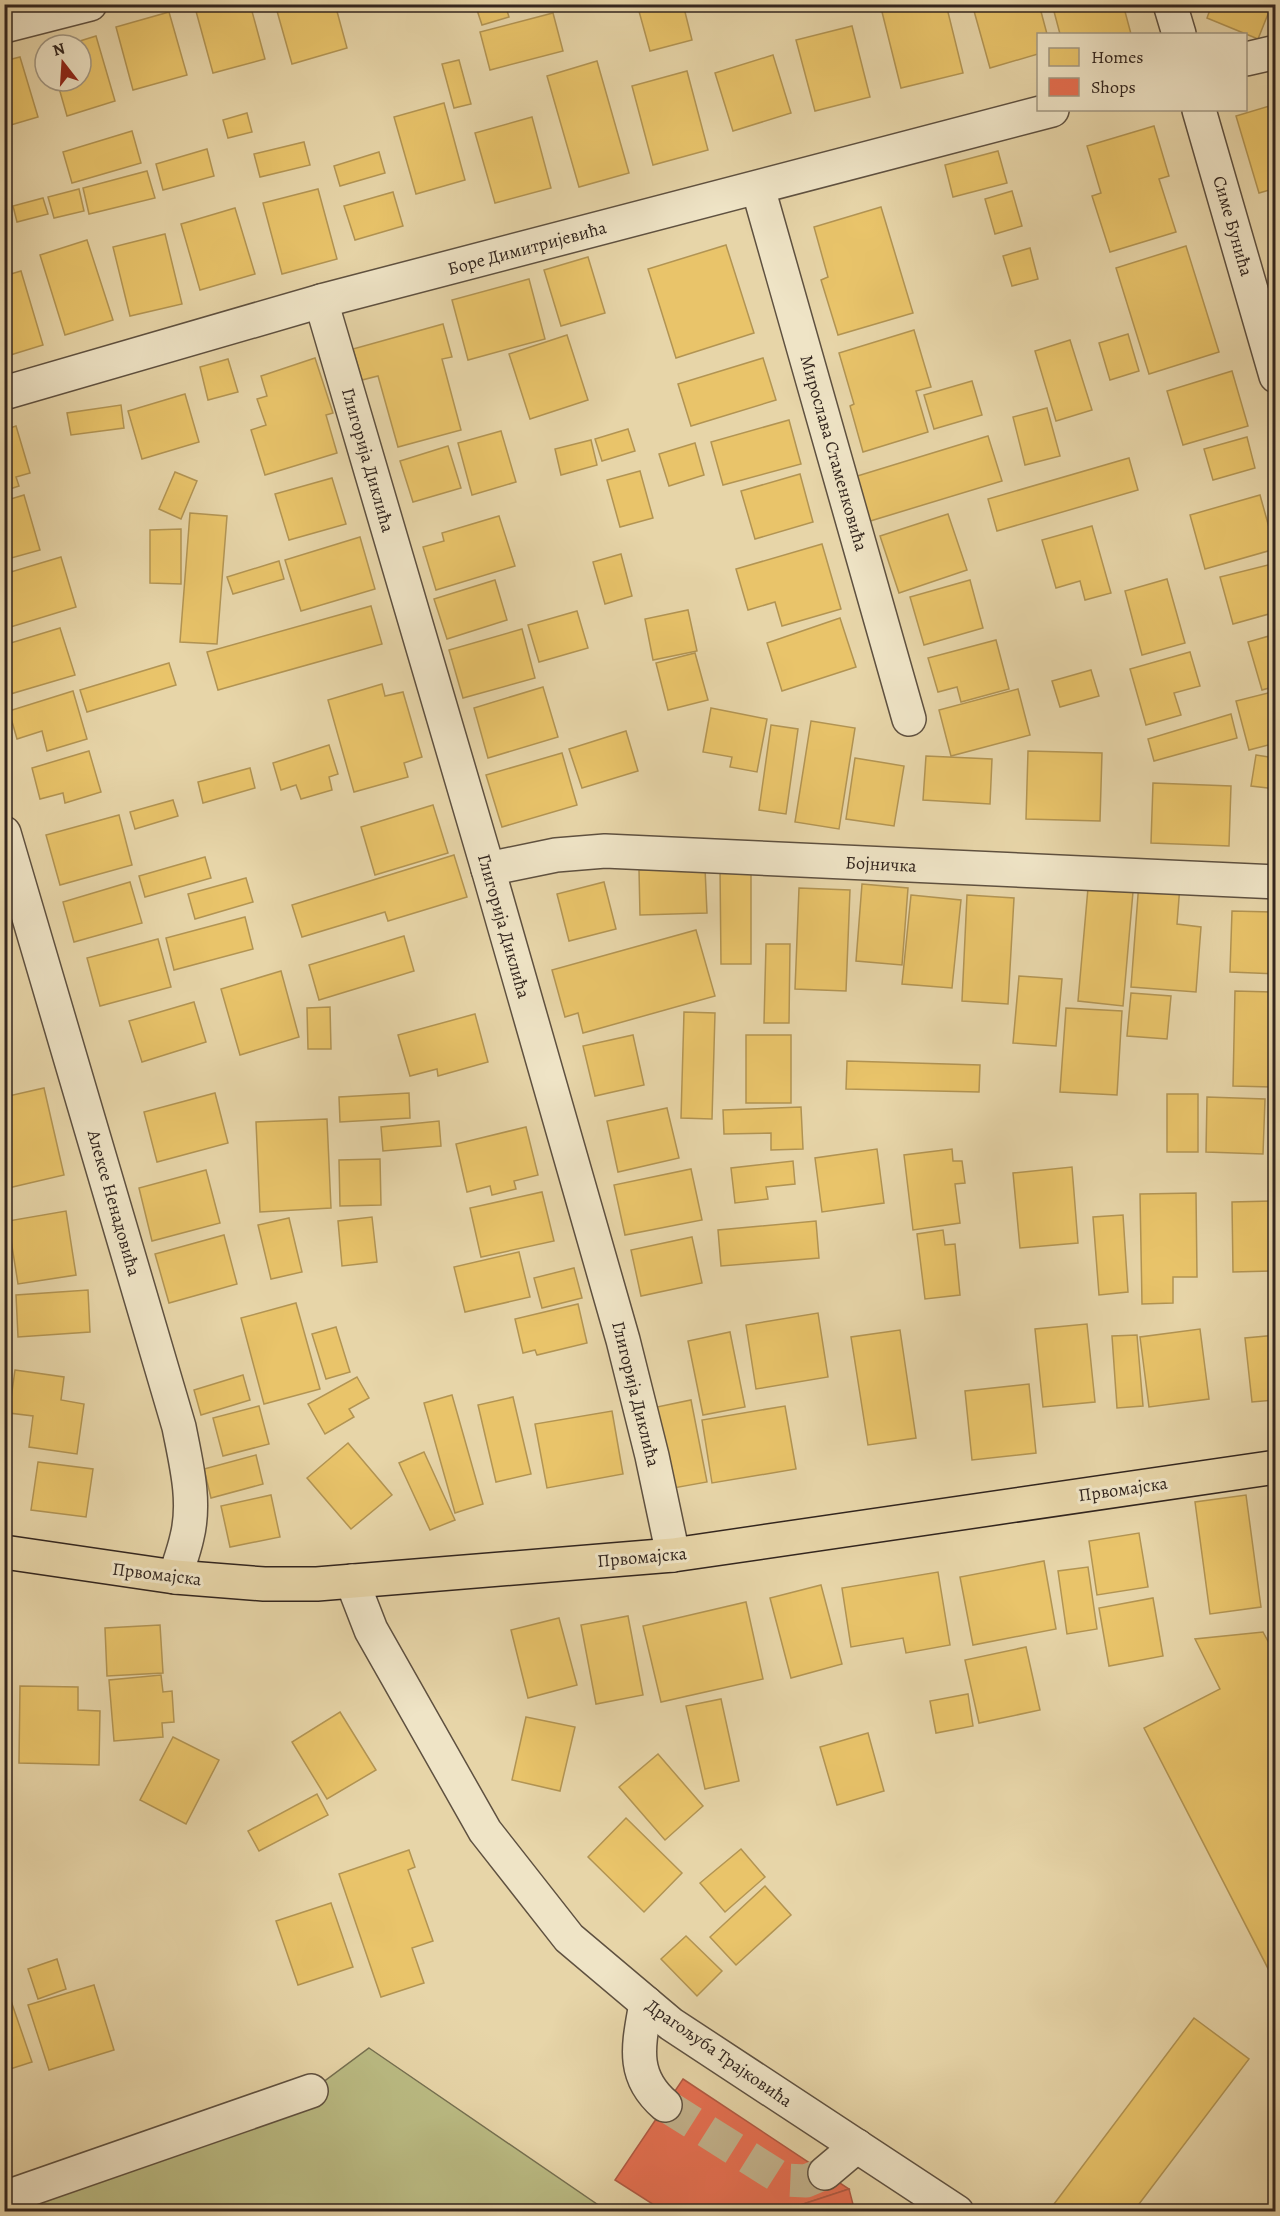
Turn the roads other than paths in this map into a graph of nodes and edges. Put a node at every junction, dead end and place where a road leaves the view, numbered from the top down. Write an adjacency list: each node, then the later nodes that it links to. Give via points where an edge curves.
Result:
1 (90, 4): 3 (street)
2 (1170, 4): 4 (street)
3 (4, 26)
4 (1179, 33)
5 (1275, 52): 6 (street)
6 (1247, 59)
7 (1048, 111): 9 (street, Боре Димитријевића)
8 (1199, 111): 11 (street, Симе Бунића)
9 (758, 188): 10 (street, Боре Димитријевића); 13 (street, Мирослава Стаменковића)
10 (321, 301): 12 (street, Боре Димитријевића); 15 (street, Глигорија Диклића)
11 (1275, 376)
12 (4, 393)
13 (909, 718)
14 (4, 832): 20 (street, Алексе Ненадовића, via 179,1427 190,1482 190,1508 188,1536)
15 (488, 869): 16 (street, Бојничка, via 556,855 605,851); 19 (street, Глигорија Диклића, via 623,1340)
16 (1275, 882)
17 (1275, 1467): 19 (main road, Првомајска)
18 (4, 1552): 20 (main road, Првомајска)
19 (673, 1555): 21 (main road, Првомајска)
20 (175, 1577): 21 (main road, Првомајска, via 264,1584)
21 (352, 1581): 22 (street, Драгољуба Трајковића, via 371,1630 485,1831 568,1938)
22 (646, 2003): 24 (street, via 639,2060 651,2094); 25 (street, Драгољуба Трајковића, via 671,2024)
23 (311, 2091): 27 (street)
24 (665, 2105)
25 (857, 2146): 26 (street); 28 (street, Драгољуба Трајковића)
26 (825, 2174)
27 (4, 2198)
28 (957, 2211)

